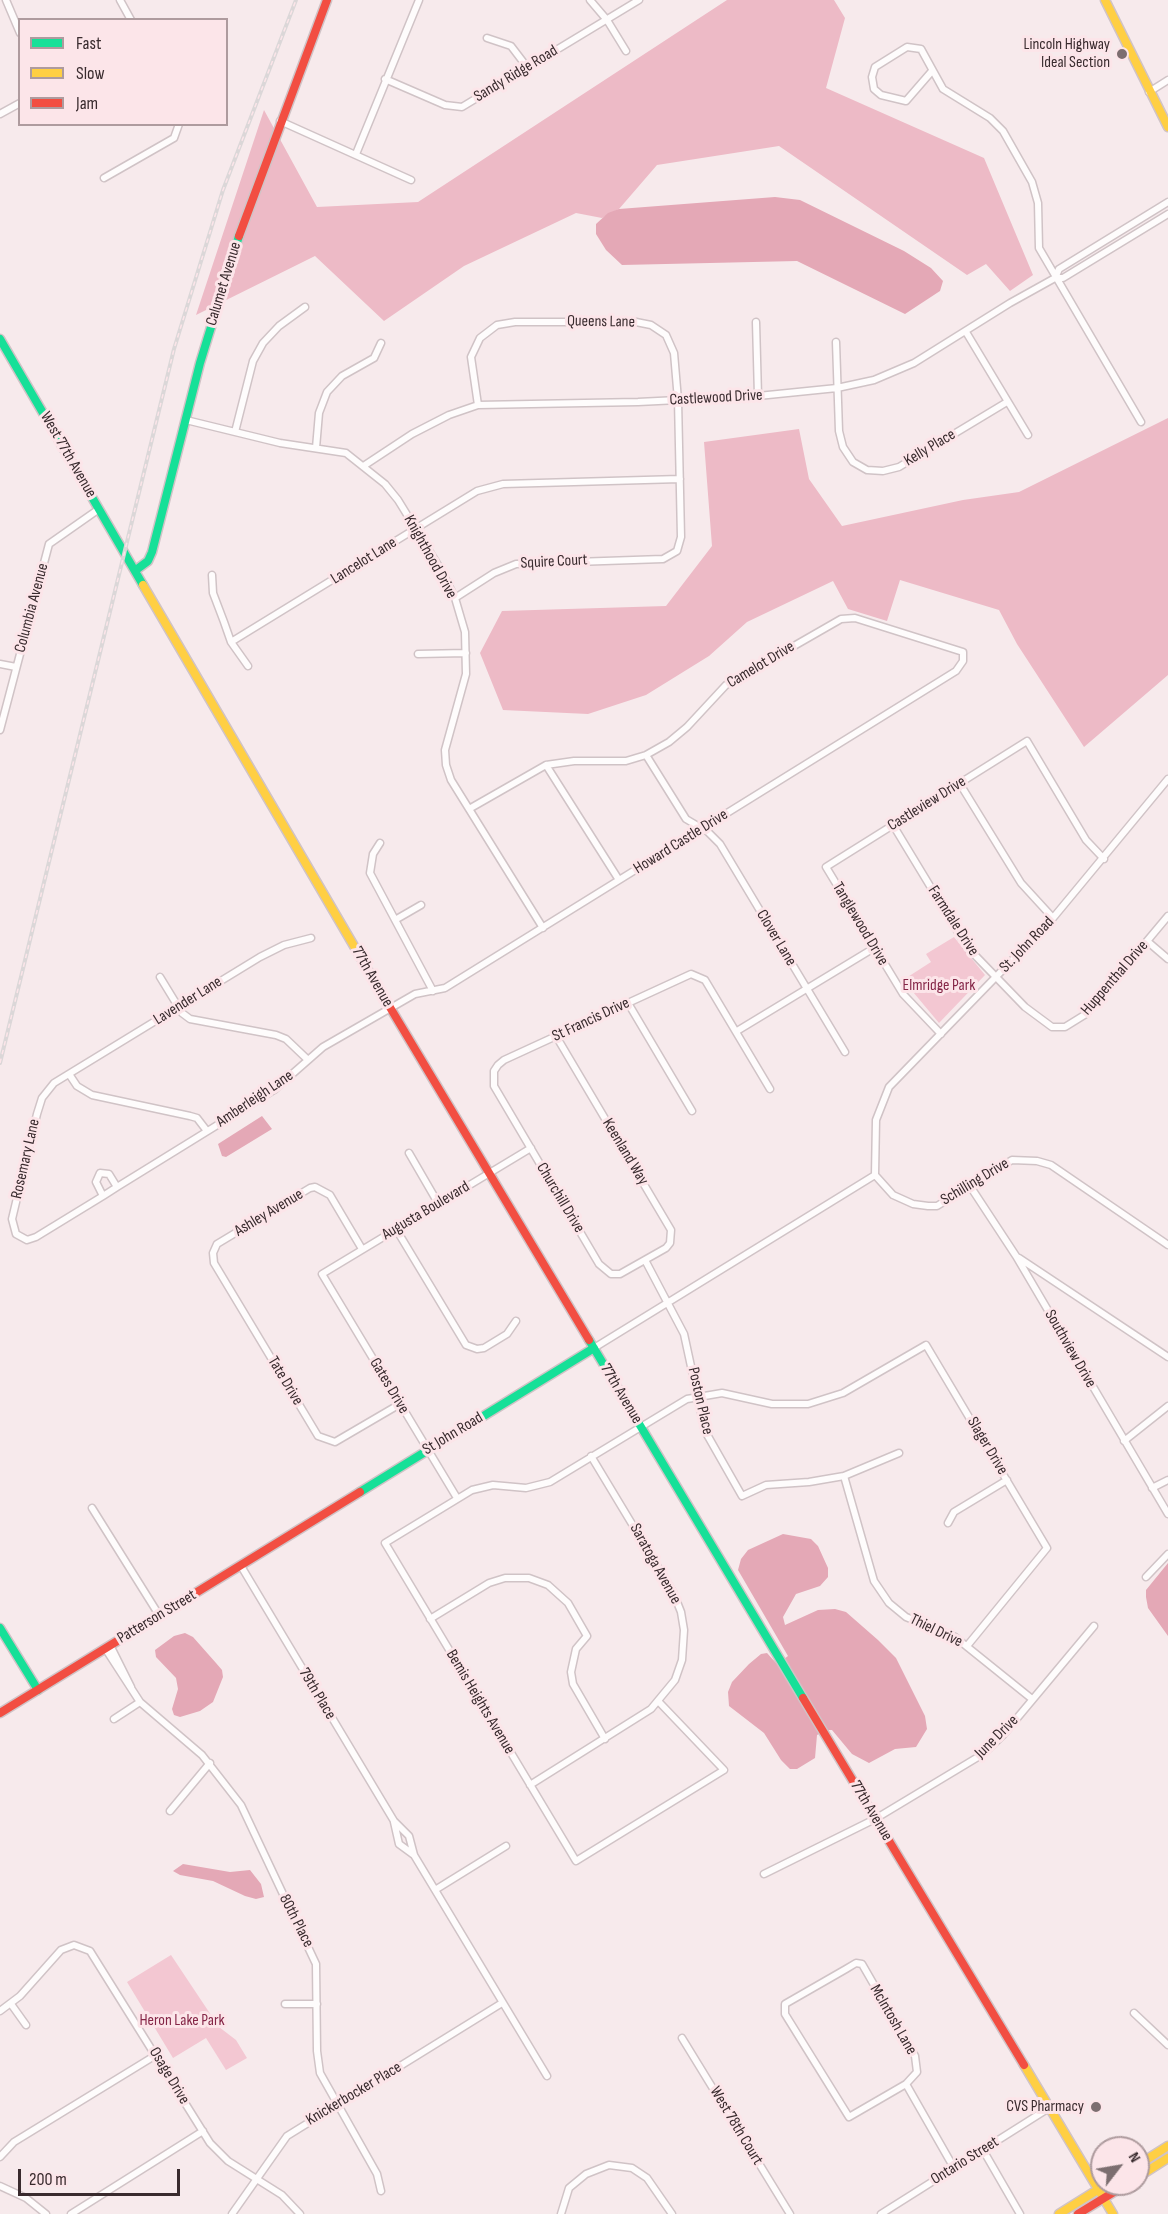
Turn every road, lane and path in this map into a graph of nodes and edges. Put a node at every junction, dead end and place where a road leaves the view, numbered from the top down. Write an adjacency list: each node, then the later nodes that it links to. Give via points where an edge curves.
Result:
1 (6, 0): 10 (street)
2 (120, 0): 8 (street)
3 (327, 0): 20 (main road, Calumet Avenue)
4 (419, 0): 15 (street)
5 (590, 0): 9 (street)
6 (639, 0): 9 (street, Sandy Ridge Road)
7 (1105, 0): 17 (main road)
8 (129, 18)
9 (607, 20): 12 (street); 13 (street, Sandy Ridge Road)
10 (18, 28)
11 (487, 38): 13 (street, via 511,46)
12 (626, 51)
13 (527, 67): 15 (street, Sandy Ridge Road, via 462,106 445,105)
14 (932, 71): 14 (street, via 906,101 881,95 874,89 875,68 908,47 921,49); 28 (street, via 942,89 990,118 1003,131 1032,182 1038,203 1039,248)
15 (386, 79): 23 (street)
16 (1168, 80): 17 (street)
17 (1149, 92): 22 (main road)
18 (18, 104): 19 (street)
19 (0, 114)
20 (279, 121): 23 (street); 40 (main road, Calumet Avenue, via 236,242)
21 (179, 126): 24 (street, via 174,138)
22 (1168, 128)
23 (356, 154): 25 (street)
24 (104, 178)
25 (411, 180)
26 (1168, 202): 28 (street, Castlewood Drive, via 1059,269)
27 (1168, 214): 28 (street, Castlewood Drive, via 1063,278)
28 (1055, 278): 31 (street, Castlewood Drive); 41 (street)
29 (305, 308): 42 (street, via 263,343 254,361)
30 (756, 322): 36 (street)
31 (966, 332): 35 (street, Castlewood Drive, via 914,363 874,380); 38 (street)
32 (0, 339): 47 (main road, West 77th Avenue)
33 (836, 342): 35 (street)
34 (381, 343): 44 (street, via 374,358 342,376 327,392 319,413)
35 (837, 388): 36 (street, Castlewood Drive); 38 (street, Kelly Place, via 843,447 853,462 867,470 899,466)
36 (758, 396): 37 (street, Castlewood Drive)
37 (678, 400): 39 (street, Castlewood Drive); 39 (street, Queens Lane, via 674,353 666,335 651,325 515,322 483,334 474,347 471,366); 46 (street, Queens Lane)
38 (1007, 402): 43 (street)
39 (478, 405): 45 (street, Castlewood Drive, via 412,434)
40 (186, 420): 42 (street, Knighthood Drive); 50 (main road, Calumet Avenue, via 152,552)
41 (1141, 422)
42 (235, 432): 44 (street, Knighthood Drive)
43 (1028, 435)
44 (316, 448): 45 (street, Knighthood Drive, via 346,453)
45 (365, 465): 48 (street, Knighthood Drive, via 398,500)
46 (680, 479): 48 (street, Lancelot Lane, via 503,484 477,491); 49 (street, Queens Lane, via 681,537 677,551)
47 (99, 509): 50 (main road, West 77th Avenue); 59 (street, Columbia Avenue, via 50,544)
48 (416, 529): 52 (street, Knighthood Drive); 53 (street, Lancelot Lane)
49 (663, 559): 52 (street, Squire Court, via 516,564)
50 (136, 570): 88 (main road, 77th Avenue)
51 (212, 575): 53 (street, via 213,592)
52 (454, 598): 54 (street, Knighthood Drive, via 465,632)
53 (231, 642): 58 (street)
54 (466, 653): 55 (street); 65 (street, Knighthood Drive, via 466,674 446,750 446,765)
55 (418, 654)
56 (963, 661): 61 (street, Camelot Drive, via 963,652 957,649 855,618 841,619 726,685 687,727); 67 (street, Howard Castle Drive, via 956,671)
57 (0, 664): 59 (street)
58 (248, 666)
59 (16, 667): 60 (street, Columbia Avenue)
60 (0, 730)
61 (646, 755): 62 (street, Camelot Drive, via 627,760); 67 (street, Clover Lane, via 686,819)
62 (546, 765): 65 (street, Camelot Drive); 71 (street)
63 (1168, 779): 69 (street, St. John Road)
64 (960, 784): 66 (street, Castleview Drive); 69 (street, Castleview Drive, via 1027,741 1086,840); 74 (street, via 1021,883)
65 (469, 809): 76 (street, Knighthood Drive)
66 (893, 825): 70 (street, Castleview Drive); 82 (street, Farmdale Drive, via 956,931)
67 (702, 829): 71 (street, Howard Castle Drive); 83 (street, Clover Lane, via 720,844)
68 (380, 843): 75 (street, via 369,873)
69 (1104, 859): 74 (street, St. John Road)
70 (826, 867): 79 (street, Tanglewood Drive)
71 (619, 880): 76 (street, Howard Castle Drive)
72 (421, 905): 75 (street)
73 (1168, 916): 78 (street, Huppenthal Drive)
74 (1053, 918): 82 (street, St. John Road)
75 (395, 920): 84 (street)
76 (543, 928): 84 (street, Howard Castle Drive)
77 (311, 938): 86 (street, Lavender Lane, via 272,950)
78 (1147, 942): 80 (street); 87 (street, Huppenthal Drive, via 1075,1022 1052,1027)
79 (874, 948): 83 (street); 90 (street, Tanglewood Drive, via 903,994)
80 (1168, 959)
81 (160, 977): 86 (street)
82 (996, 978): 87 (street, Farmdale Drive); 90 (street, St. John Road)
83 (806, 989): 89 (street); 92 (street, Clover Lane)
84 (433, 991): 88 (street, Howard Castle Drive, via 415,994)
85 (628, 1003): 89 (street, St Francis Drive, via 691,974 705,980); 91 (street, St Francis Drive); 97 (street)
86 (178, 1007): 93 (street, via 197,1022 286,1039); 94 (street, Lavender Lane)
87 (1025, 1007)
88 (390, 1008): 93 (street, Amberleigh Lane); 101 (main road, 77th Avenue)
89 (737, 1031): 96 (street)
90 (941, 1034): 102 (street, St. John Road, via 889,1087 876,1120)
91 (556, 1036): 95 (street, St Francis Drive, via 504,1060 494,1071); 113 (street, Keenland Way, via 670,1230 666,1248)
92 (844, 1052)
93 (307, 1059): 98 (street, Amberleigh Lane, via 282,1084)
94 (69, 1074): 98 (street, via 92,1095 190,1116); 108 (street, Rosemary Lane, via 54,1083 42,1098 12,1219 13,1230 20,1237)
95 (494, 1086): 99 (street, Churchill Drive)
96 (770, 1089)
97 (692, 1111)
98 (207, 1131): 104 (street, Amberleigh Lane)
99 (531, 1148): 101 (street, Augusta Boulevard); 113 (street, Churchill Drive, via 604,1270 620,1274)
100 (409, 1153): 106 (street)
101 (489, 1173): 106 (street, Augusta Boulevard); 117 (main road, 77th Avenue)
102 (875, 1175): 103 (street, Schilling Drive, via 893,1195 928,1206 937,1206); 115 (street)
103 (970, 1186): 110 (street, Schilling Drive, via 1012,1160 1051,1165); 112 (street, Southview Drive)
104 (117, 1187): 105 (street, Amberleigh Lane); 105 (street, via 109,1174 100,1173 96,1182)
105 (103, 1196): 108 (street, Amberleigh Lane)
106 (438, 1203): 107 (street, Augusta Boulevard)
107 (396, 1229): 111 (street, Augusta Boulevard); 116 (street, via 466,1345 484,1348 507,1334)
108 (36, 1237)
109 (217, 1244): 111 (street, Ashley Avenue, via 315,1187 330,1195); 120 (street, Tate Drive, via 214,1263 318,1436 335,1442)
110 (1168, 1245)
111 (362, 1249): 114 (street, Augusta Boulevard)
112 (1016, 1256): 118 (street); 123 (street, Southview Drive)
113 (645, 1260): 115 (street, Poston Place)
114 (322, 1274): 120 (street, Gates Drive)
115 (669, 1301): 117 (street); 119 (street, Poston Place, via 684,1334)
116 (516, 1321)
117 (594, 1348): 122 (main road, 77th Avenue); 124 (main road, St John Road)
118 (1168, 1357)
119 (698, 1395): 122 (street); 127 (street, Poston Place, via 711,1444 742,1496 766,1485); 128 (street, Slager Drive, via 722,1393 772,1404 808,1404 843,1393 926,1345)
120 (400, 1404): 124 (street, Gates Drive)
121 (1168, 1406): 123 (street)
122 (640, 1426): 126 (street); 155 (main road, 77th Avenue)
123 (1124, 1441): 130 (street, Southview Drive)
124 (427, 1450): 131 (street, Gates Drive); 134 (main road, St John Road)
125 (899, 1453): 127 (street)
126 (591, 1456): 131 (street, via 537,1487 483,1486); 148 (street, Saratoga Avenue, via 674,1592 681,1611 682,1659 675,1680)
127 (844, 1476): 143 (street, Thiel Drive, via 880,1592 906,1617)
128 (1007, 1480): 135 (street, via 954,1512); 143 (street, Slager Drive, via 1047,1548)
129 (1168, 1480): 130 (street)
130 (1152, 1488): 133 (street, Southview Drive)
131 (457, 1498): 140 (street, Bemis Heights Avenue, via 385,1543)
132 (92, 1508): 139 (street)
133 (1168, 1514)
134 (314, 1521): 137 (main road, Patterson Street)
135 (948, 1523)
136 (1168, 1554): 138 (street)
137 (241, 1566): 139 (main road, Patterson Street); 156 (street, 79th Place)
138 (1146, 1577)
139 (159, 1616): 144 (main road, Patterson Street)
140 (430, 1619): 151 (street, via 489,1583 505,1578 529,1578 548,1585 568,1603 587,1636 572,1658 572,1678); 153 (street, Bemis Heights Avenue)
141 (1094, 1626): 146 (street, June Drive)
142 (0, 1628): 145 (main road)
143 (968, 1646): 146 (street, Thiel Drive)
144 (108, 1647): 145 (main road, Patterson Street); 147 (street, 80th Place)
145 (38, 1690): 149 (main road, Patterson Street)
146 (1032, 1699): 155 (street, June Drive, via 983,1754)
147 (140, 1702): 150 (street); 152 (street, 80th Place)
148 (659, 1702): 151 (street, Saratoga Avenue); 153 (street, Bemis Heights Avenue, via 724,1770 576,1862)
149 (0, 1713)
150 (114, 1719)
151 (605, 1738): 153 (street, Saratoga Avenue)
152 (210, 1763): 154 (street); 164 (street, 80th Place, via 241,1805 312,1951)
153 (530, 1785)
154 (170, 1811)
155 (875, 1819): 159 (street, June Drive); 174 (main road, 77th Avenue)
156 (394, 1821): 158 (street, 79th Place, via 409,1836); 158 (street, 79th Place, via 399,1844)
157 (506, 1846): 160 (street)
158 (414, 1855): 160 (street, 79th Place)
159 (764, 1874)
160 (435, 1890): 161 (street, 79th Place)
161 (502, 2003): 171 (street, 79th Place); 173 (street, Knickerbocker Place)
162 (11, 2004): 165 (street, Osage Drive); 167 (street); 170 (street, Osage Drive, via 61,1950 82,1946 96,1958)
163 (285, 2004): 164 (street)
164 (317, 2004): 173 (street, 80th Place, via 318,2062)
165 (0, 2011)
166 (1134, 2013): 169 (street)
167 (26, 2025)
168 (682, 2038): 196 (street, West 78th Court)
169 (1168, 2045)
170 (156, 2055): 175 (street, Osage Drive); 178 (street, via 14,2142)
171 (547, 2076)
172 (906, 2084): 172 (street, Mclntosh Lane, via 917,2072 915,2056 862,1964 846,1968 785,2004 785,2014 849,2117); 181 (street)
173 (336, 2105): 184 (street, Knickerbocker Place, via 287,2136); 186 (street, 80th Place, via 377,2174)
174 (1049, 2108): 177 (street, Ontario Street); 183 (main road, 77th Avenue)
175 (203, 2131): 184 (street, Osage Drive, via 219,2153); 191 (street)
176 (1168, 2146): 179 (main road)
177 (982, 2150): 181 (street, Ontario Street); 198 (street)
178 (0, 2157)
179 (1150, 2157)
180 (1168, 2158): 182 (main road)
181 (954, 2168): 197 (street, Ontario Street)
182 (1150, 2169)
183 (1090, 2176)
184 (258, 2179): 192 (street, Knickerbocker Place); 193 (street, Osage Drive)
185 (0, 2186): 190 (street, via 26,2198)
186 (381, 2191)
187 (1090, 2194): 199 (main road)
188 (1107, 2196): 189 (main road)
189 (1104, 2198): 200 (main road); 201 (main road, 77th Avenue)
190 (46, 2214)
191 (72, 2214)
192 (232, 2214)
193 (300, 2214)
194 (561, 2214): 195 (street, via 569,2188 586,2174 609,2165 632,2168 647,2178)
195 (672, 2214)
196 (790, 2214)
197 (881, 2214)
198 (1020, 2214)
199 (1059, 2214)
200 (1078, 2214)
201 (1113, 2214)

